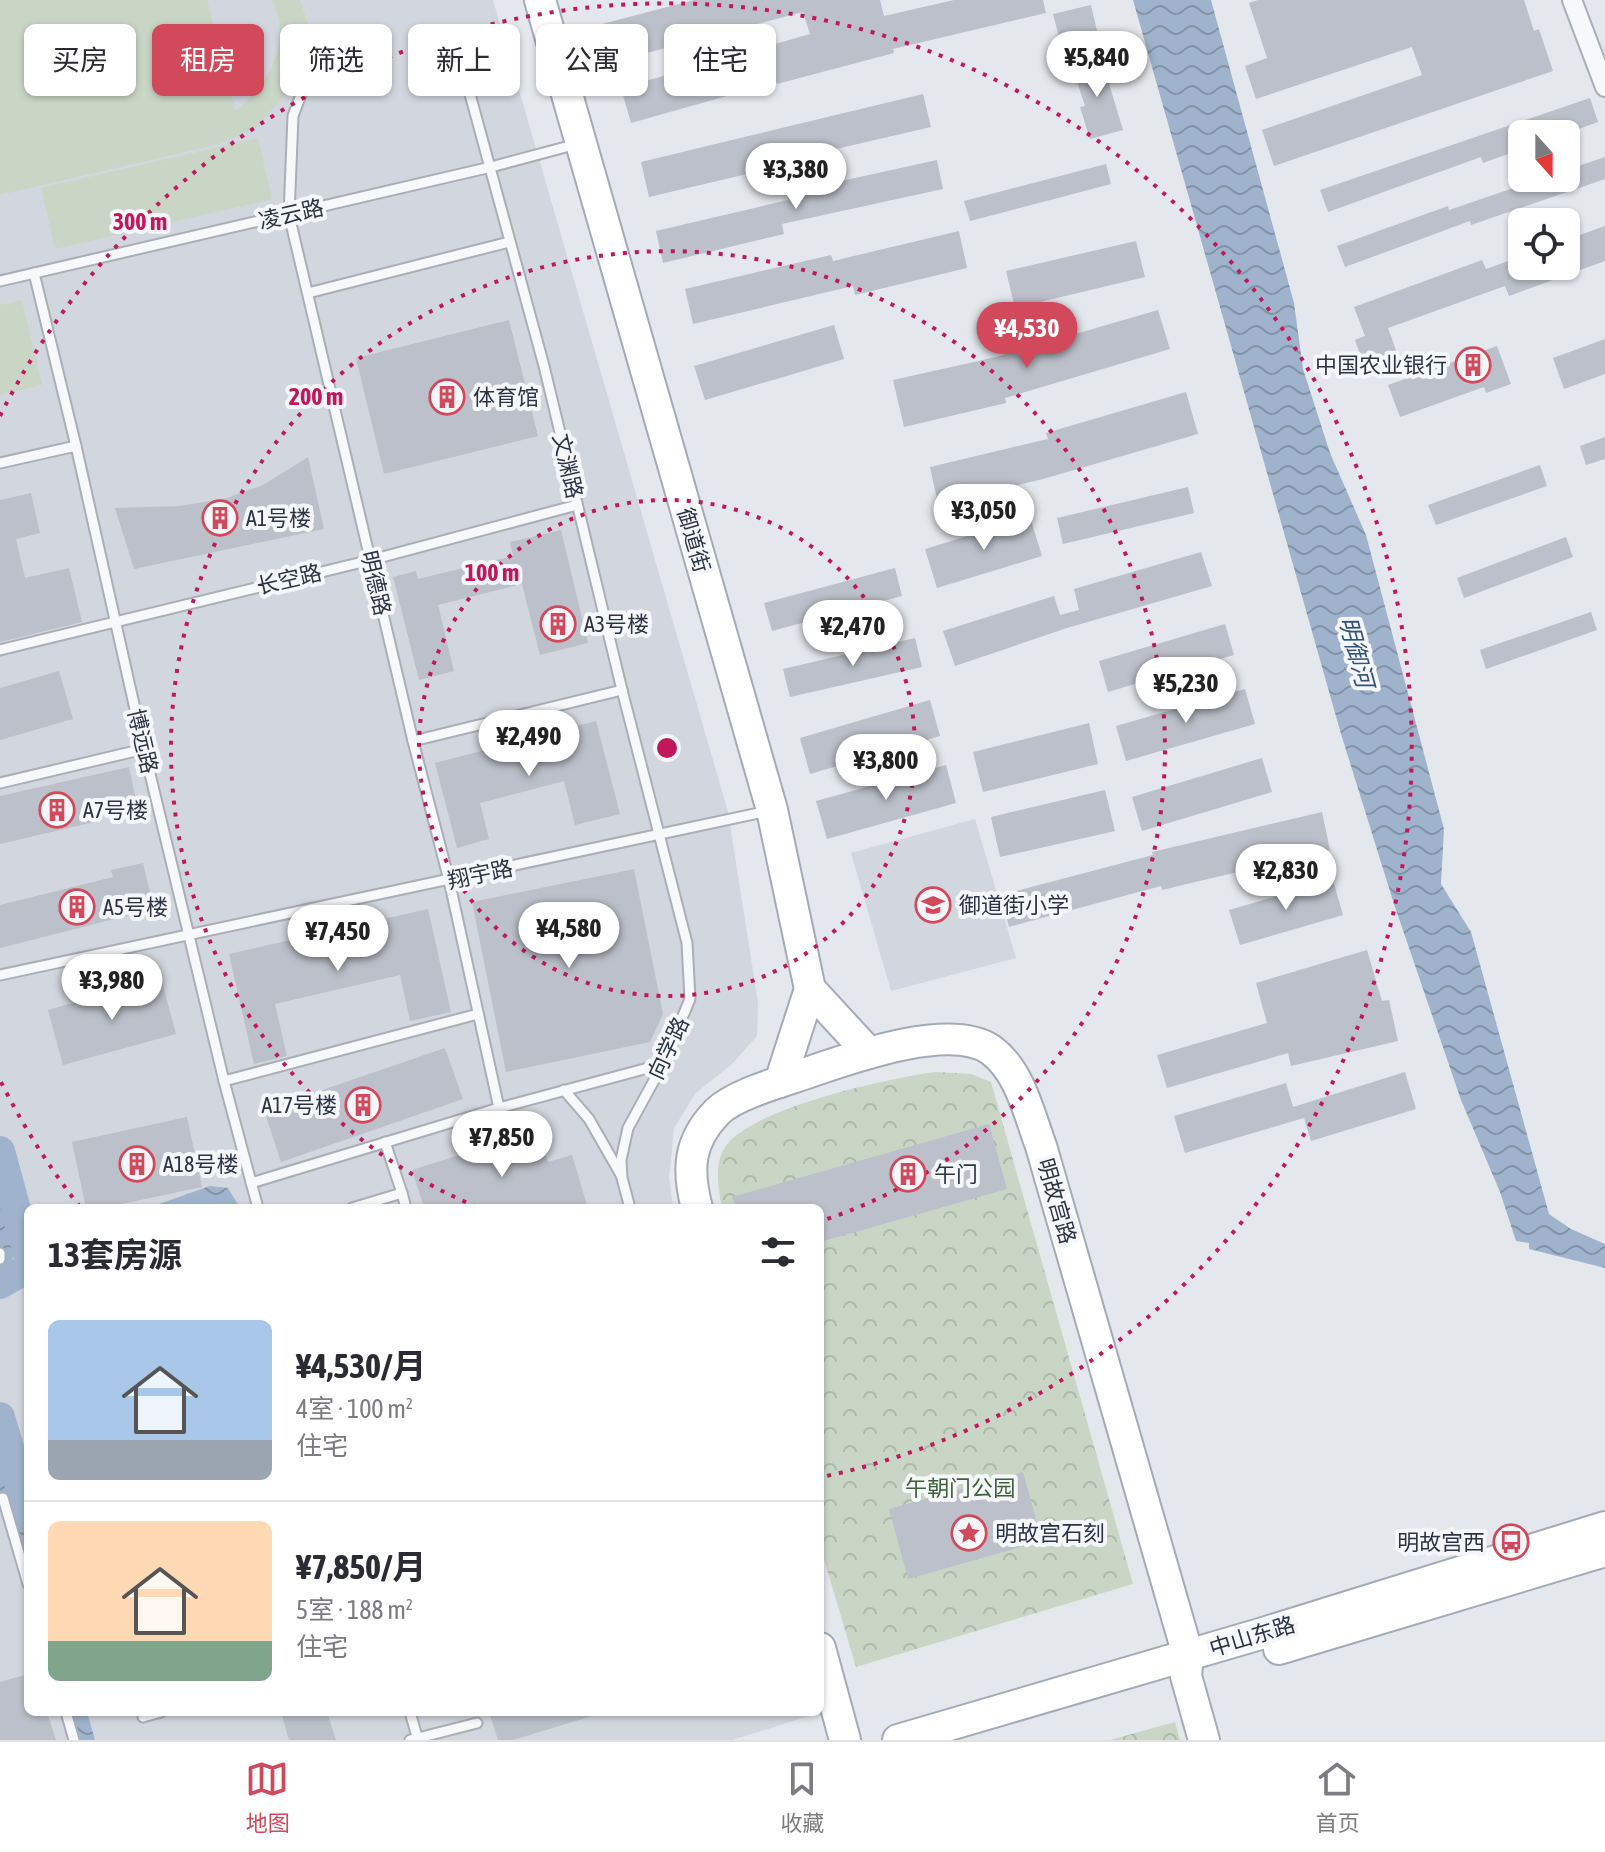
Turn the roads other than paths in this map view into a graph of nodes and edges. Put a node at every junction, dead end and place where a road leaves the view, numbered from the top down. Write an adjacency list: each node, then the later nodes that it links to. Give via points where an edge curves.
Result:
1 (540, 0): 6 (main road, 御道街)
2 (1572, 0): 3 (street)
3 (1604, 83)
4 (301, 96): 8 (lane, 明德路, via 293,116)
5 (471, 96): 7 (lane, 文渊路)
6 (581, 143): 7 (lane, 凌云路); 23 (main road, 御道街)
7 (491, 167): 8 (lane, 凌云路); 9 (lane, 文渊路)
8 (289, 215): 10 (lane, 凌云路); 12 (lane, 明德路)
9 (509, 242): 12 (lane); 15 (lane, 文渊路)
10 (34, 273): 11 (lane, 凌云路); 13 (lane, 博远路)
11 (0, 281)
12 (308, 293): 16 (lane, 明德路)
13 (76, 446): 14 (lane); 17 (lane, 博远路)
14 (0, 463)
15 (577, 505): 16 (lane, 长空路); 19 (lane, 文渊路)
16 (371, 560): 17 (lane, 长空路); 20 (lane, 明德路)
17 (114, 620): 18 (lane, 长空路); 21 (lane, 博远路)
18 (0, 650)
19 (622, 690): 20 (lane); 24 (lane, 文渊路)
20 (413, 741): 25 (lane, 明德路)
21 (144, 749): 22 (lane); 26 (lane, 博远路)
22 (0, 783)
23 (772, 810): 24 (lane, 翔宇路); 28 (main road, 御道街)
24 (661, 836): 25 (lane, 翔宇路); 31 (lane, 向学路, via 687,943 690,999)
25 (449, 880): 26 (lane, 翔宇路); 29 (lane, 明德路)
26 (191, 934): 27 (lane, 翔宇路); 32 (lane, 博远路)
27 (0, 975)
28 (810, 989): 30 (main road); 33 (main road, 御道街)
29 (478, 1014): 32 (lane); 35 (lane, 明德路)
30 (869, 1053): 33 (main road, 明故宫路); 52 (main road, 明故宫路, via 922,1042 965,1041 988,1048 1011,1071 1041,1146)
31 (663, 1064): 34 (lane); 37 (lane, 向学路, via 628,1128)
32 (224, 1081): 38 (lane, 博远路)
33 (780, 1082): 44 (main road, 明故宫路, via 720,1109 708,1122 690,1167)
34 (564, 1090): 35 (lane); 37 (lane, via 589,1119)
35 (499, 1108): 36 (lane)
36 (385, 1142): 38 (lane); 39 (lane)
37 (622, 1178): 43 (lane, 向学路)
38 (251, 1183): 40 (lane, 博远路)
39 (402, 1193): 41 (lane); 42 (lane)
40 (257, 1204)
41 (365, 1204)
42 (405, 1204)
43 (629, 1204)
44 (696, 1204)
45 (0, 1253): 46 (lane)
46 (0, 1259)
47 (0, 1499): 50 (lane)
48 (1605, 1527): 52 (main road, 中山东路)
49 (1605, 1551): 52 (main road, 中山东路)
50 (24, 1570)
51 (824, 1663): 60 (main road)
52 (1187, 1666): 61 (main road, 中山东路); 62 (main road, 中山东路); 63 (main road, 明故宫路)
53 (67, 1716): 59 (lane)
54 (147, 1716): 56 (lane)
55 (411, 1716): 58 (lane)
56 (143, 1717)
57 (477, 1723): 58 (lane)
58 (415, 1739)
59 (74, 1740)
60 (845, 1740)
61 (898, 1740)
62 (962, 1740)
63 (1204, 1740)

